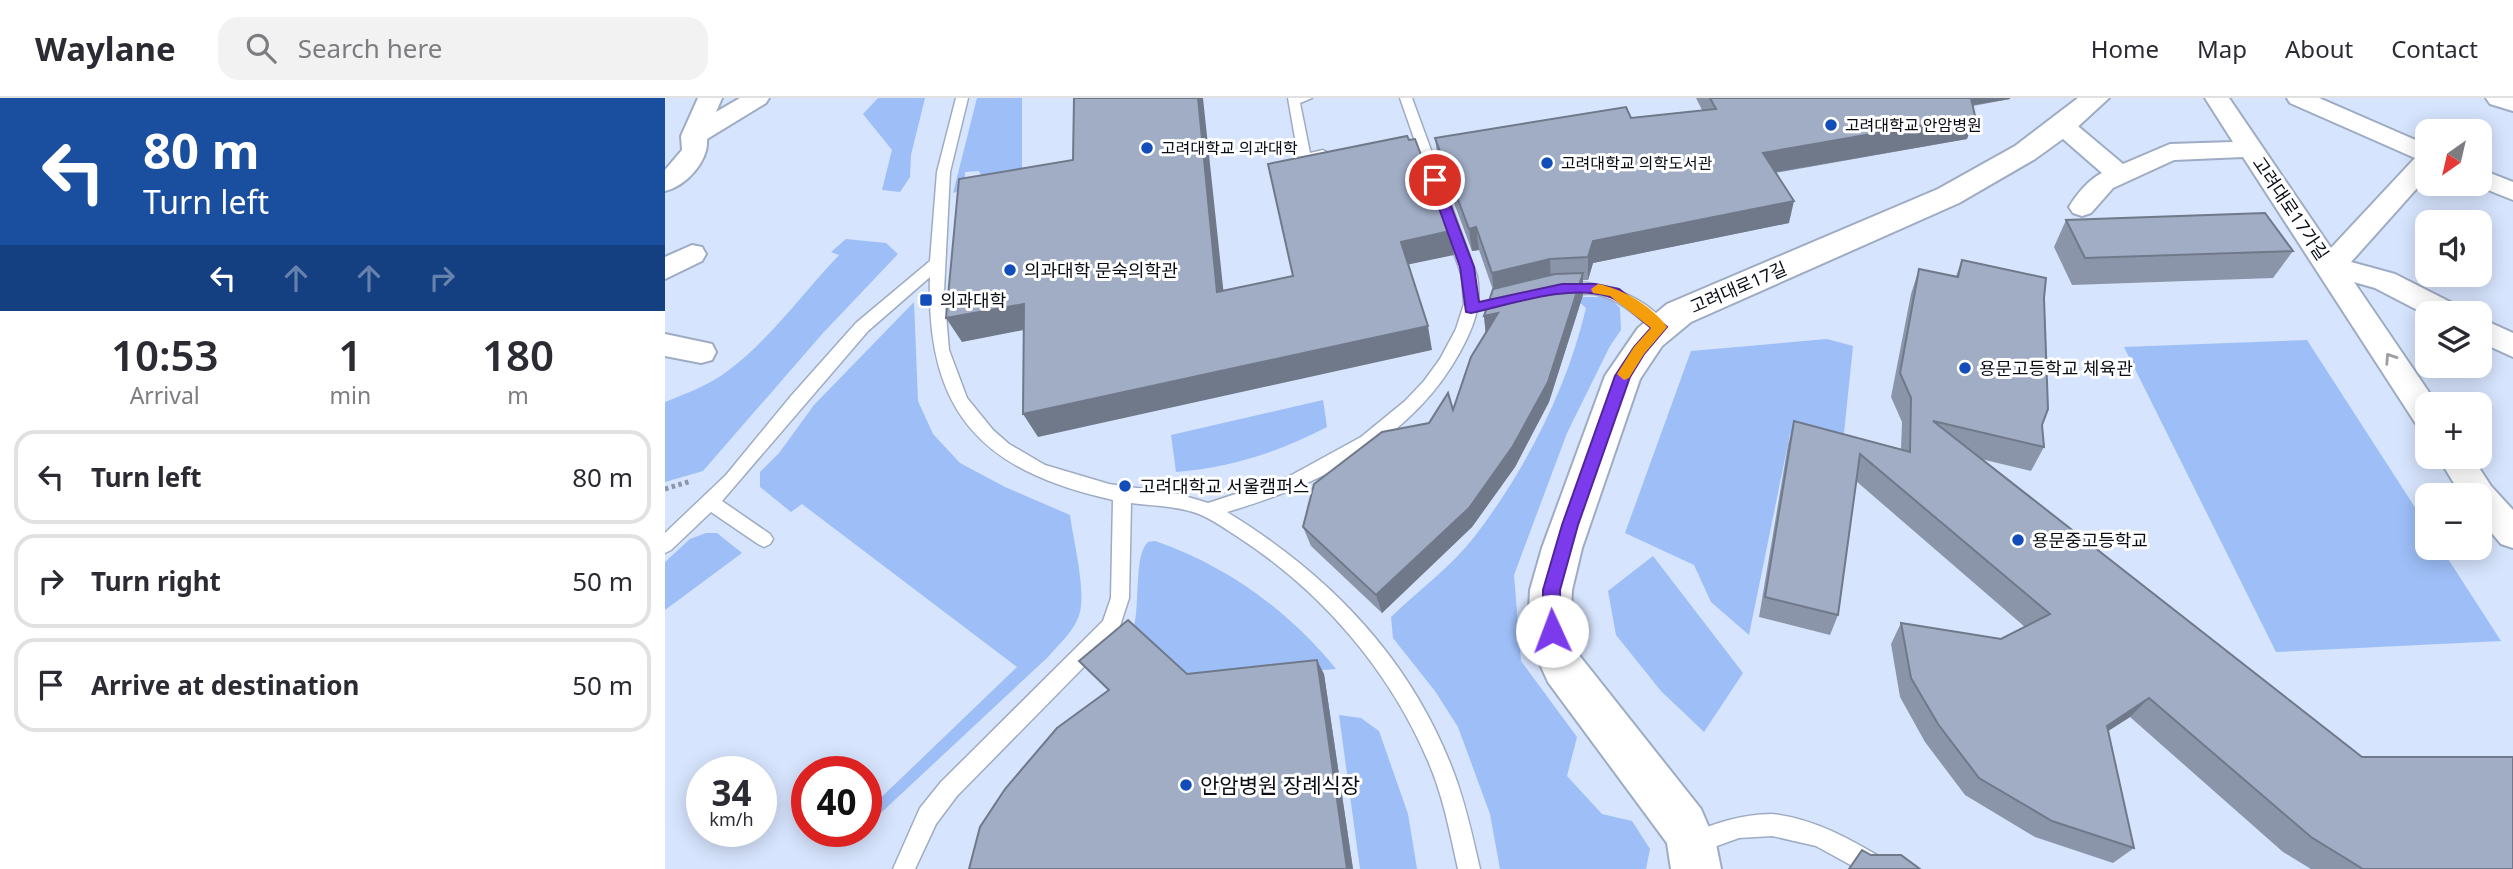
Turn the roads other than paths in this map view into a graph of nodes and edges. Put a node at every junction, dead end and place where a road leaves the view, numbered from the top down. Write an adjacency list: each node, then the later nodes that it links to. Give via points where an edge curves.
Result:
1 (710, 98): 12 (street)
2 (757, 98): 12 (street)
3 (962, 98): 23 (lane, via 949,134 940,189)
4 (1306, 98): 14 (lane, via 1293,100 1304,159)
5 (1406, 98): 36 (lane, via 1412,136 1467,267 1477,307 1440,374 1392,422 1293,482)
6 (2095, 98): 11 (street, 고려대로17길)
7 (2217, 98): 13 (street, 고려대로17가길)
8 (2299, 98): 15 (street)
9 (2500, 98): 10 (street)
10 (2513, 103)
11 (2064, 127): 17 (street); 28 (street, 고려대로17길, via 1923,210 1697,303)
12 (684, 135): 19 (street, via 695,150)
13 (2251, 149): 17 (street, 고려대로17가길, via 2170,152); 24 (street, 고려대로17가길)
14 (1342, 150)
15 (2415, 150)
16 (2415, 174): 24 (street, 고려대로17가길)
17 (2120, 175): 21 (street, 고려대로17가길, via 2105,183)
18 (2492, 182): 20 (street)
19 (665, 183)
20 (2513, 192)
21 (2082, 207)
22 (692, 254): 25 (street)
23 (937, 262): 34 (lane, via 943,362 953,391 974,423 1002,449 1030,466); 35 (lane, via 862,327)
24 (2331, 266): 27 (street, via 2385,281); 33 (street, 고려대로17가길, one-way to 24)
25 (665, 269)
26 (1549, 292): 28 (lane, via 1579,287 1614,292)
27 (2424, 301)
28 (1660, 327): 41 (street, 고려대로17길, via 1623,376 1562,548 1550,611 1563,668 1684,826)
29 (2492, 336): 31 (street)
30 (665, 345): 32 (street)
31 (2513, 346)
32 (701, 352)
33 (2415, 396)
34 (1122, 494): 36 (lane); 42 (lane, via 1120,598 1111,626 949,789 927,816)
35 (712, 503): 39 (lane); 40 (lane)
36 (1208, 510): 43 (lane, via 1295,566 1361,635 1391,676 1434,750 1455,808)
37 (2492, 511): 38 (street)
38 (2513, 534)
39 (764, 539)
40 (665, 545)
41 (1694, 856): 44 (lane, via 1752,825 1792,826 1818,833)
42 (904, 869)
43 (1469, 869)
44 (1879, 869)

